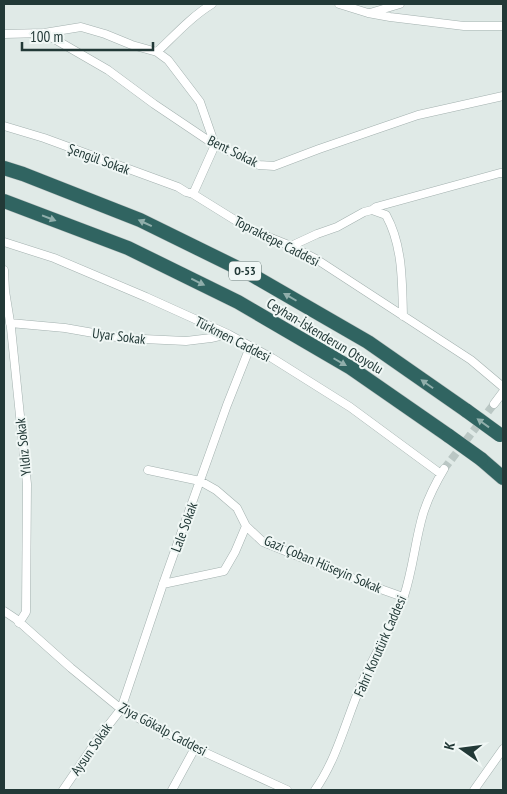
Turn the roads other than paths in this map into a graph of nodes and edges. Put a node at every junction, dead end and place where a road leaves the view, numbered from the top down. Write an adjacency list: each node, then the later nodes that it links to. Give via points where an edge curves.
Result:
1 (212, 4): 8 (street, via 184,25)
2 (339, 4): 4 (street)
3 (400, 4): 4 (street)
4 (368, 14): 5 (street, via 464,26)
5 (503, 26)
6 (44, 33): 7 (street); 8 (street, via 81,27); 11 (street, Bent Sokak, via 108,70)
7 (4, 34)
8 (157, 52): 11 (street, via 168,60 200,102)
9 (503, 96): 11 (street, Bent Sokak, via 418,115 274,166 259,166)
10 (4, 126): 14 (street, Şengül Sokak)
11 (215, 145): 14 (street)
12 (4, 168): 27 (highway, Ceyhan-İskenderun Otoyolu / O-53, one-way to 12, bridge, via 368,342 252,275 140,220)
13 (503, 173): 16 (street)
14 (194, 194): 18 (street, Topraktepe Caddesi, via 251,230)
15 (4, 200): 30 (highway, Ceyhan-İskenderun Otoyolu / O-53, one-way to 30, bridge, via 128,248 238,302 351,368 450,436)
16 (372, 210): 18 (street); 20 (street, via 386,215 391,223 401,262)
17 (4, 242): 22 (street, Türkmen Caddesi, via 54,258)
18 (291, 246): 20 (street, Topraktepe Caddesi)
19 (4, 270): 21 (street, Yıldız Sokak)
20 (403, 316): 24 (street, Topraktepe Caddesi, via 471,360)
21 (10, 323): 22 (street, Uyar Sokak, via 122,338 186,341); 36 (street, Yıldız Sokak, via 26,484 26,612)
22 (228, 334): 23 (street, Türkmen Caddesi)
23 (250, 347): 29 (street, Türkmen Caddesi, via 350,407); 31 (street, Lale Sokak)
24 (503, 386)
25 (503, 392): 26 (street)
26 (494, 404)
27 (502, 436)
28 (148, 470): 31 (street)
29 (443, 472): 34 (street, Fahri Korutürk Caddesi, via 423,514)
30 (503, 478)
31 (200, 481): 32 (street, Gazi Çoban Hüseyin Sokak, via 237,508); 33 (street, Lale Sokak)
32 (246, 526): 33 (street, via 224,571); 34 (street, Gazi Çoban Hüseyin Sokak, via 263,542)
33 (163, 584): 37 (street, Lale Sokak)
34 (403, 597): 43 (street, Fahri Korutürk Caddesi, via 361,684 332,759)
35 (4, 612): 36 (street, Ziya Gökalp Caddesi)
36 (19, 623): 37 (street, Ziya Gökalp Caddesi)
37 (121, 709): 38 (street, Ziya Gökalp Caddesi); 40 (street, Aysun Sokak)
38 (195, 748): 41 (street); 42 (street, Ziya Gökalp Caddesi)
39 (503, 750): 44 (street)
40 (63, 790)
41 (172, 790)
42 (287, 790)
43 (315, 790)
44 (474, 790)

